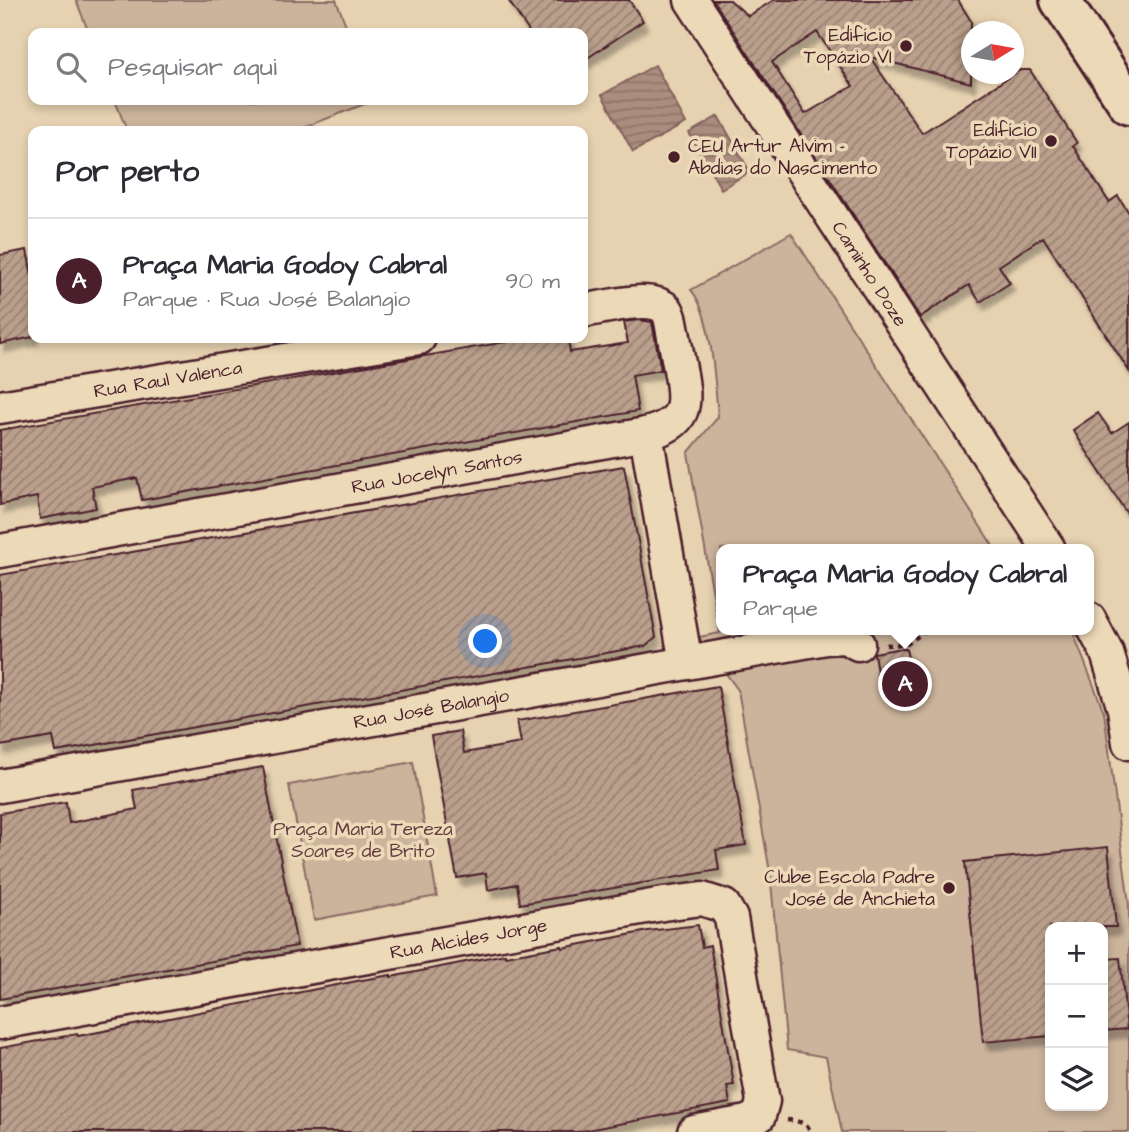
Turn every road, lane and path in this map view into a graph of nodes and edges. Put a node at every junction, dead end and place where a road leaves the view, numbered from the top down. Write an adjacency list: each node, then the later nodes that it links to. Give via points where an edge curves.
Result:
1 (691, 0): 8 (street, Caminho Doze)
2 (1060, 0): 3 (street)
3 (1129, 105)
4 (588, 310): 7 (street, Rua Jocelyn Santos, via 644,301 667,310 685,397 683,410 676,421)
5 (389, 343): 6 (street, Rua Raul Valenca)
6 (0, 407)
7 (646, 434): 9 (street, Rua Jocelyn Santos); 14 (street)
8 (1046, 544)
9 (0, 551)
10 (1094, 625): 13 (street)
11 (917, 635): 12 (path, via 907,644)
12 (858, 644): 14 (street, Rua José Balangio, via 845,637 826,638)
13 (1118, 651): 15 (street)
14 (687, 663): 16 (street, Rua José Balangio)
15 (1129, 743)
16 (0, 786)
17 (0, 1023): 18 (street, Rua Alcides Jorge, via 702,899 724,906 730,918 763,1101 759,1116 747,1122)
18 (694, 1132)

